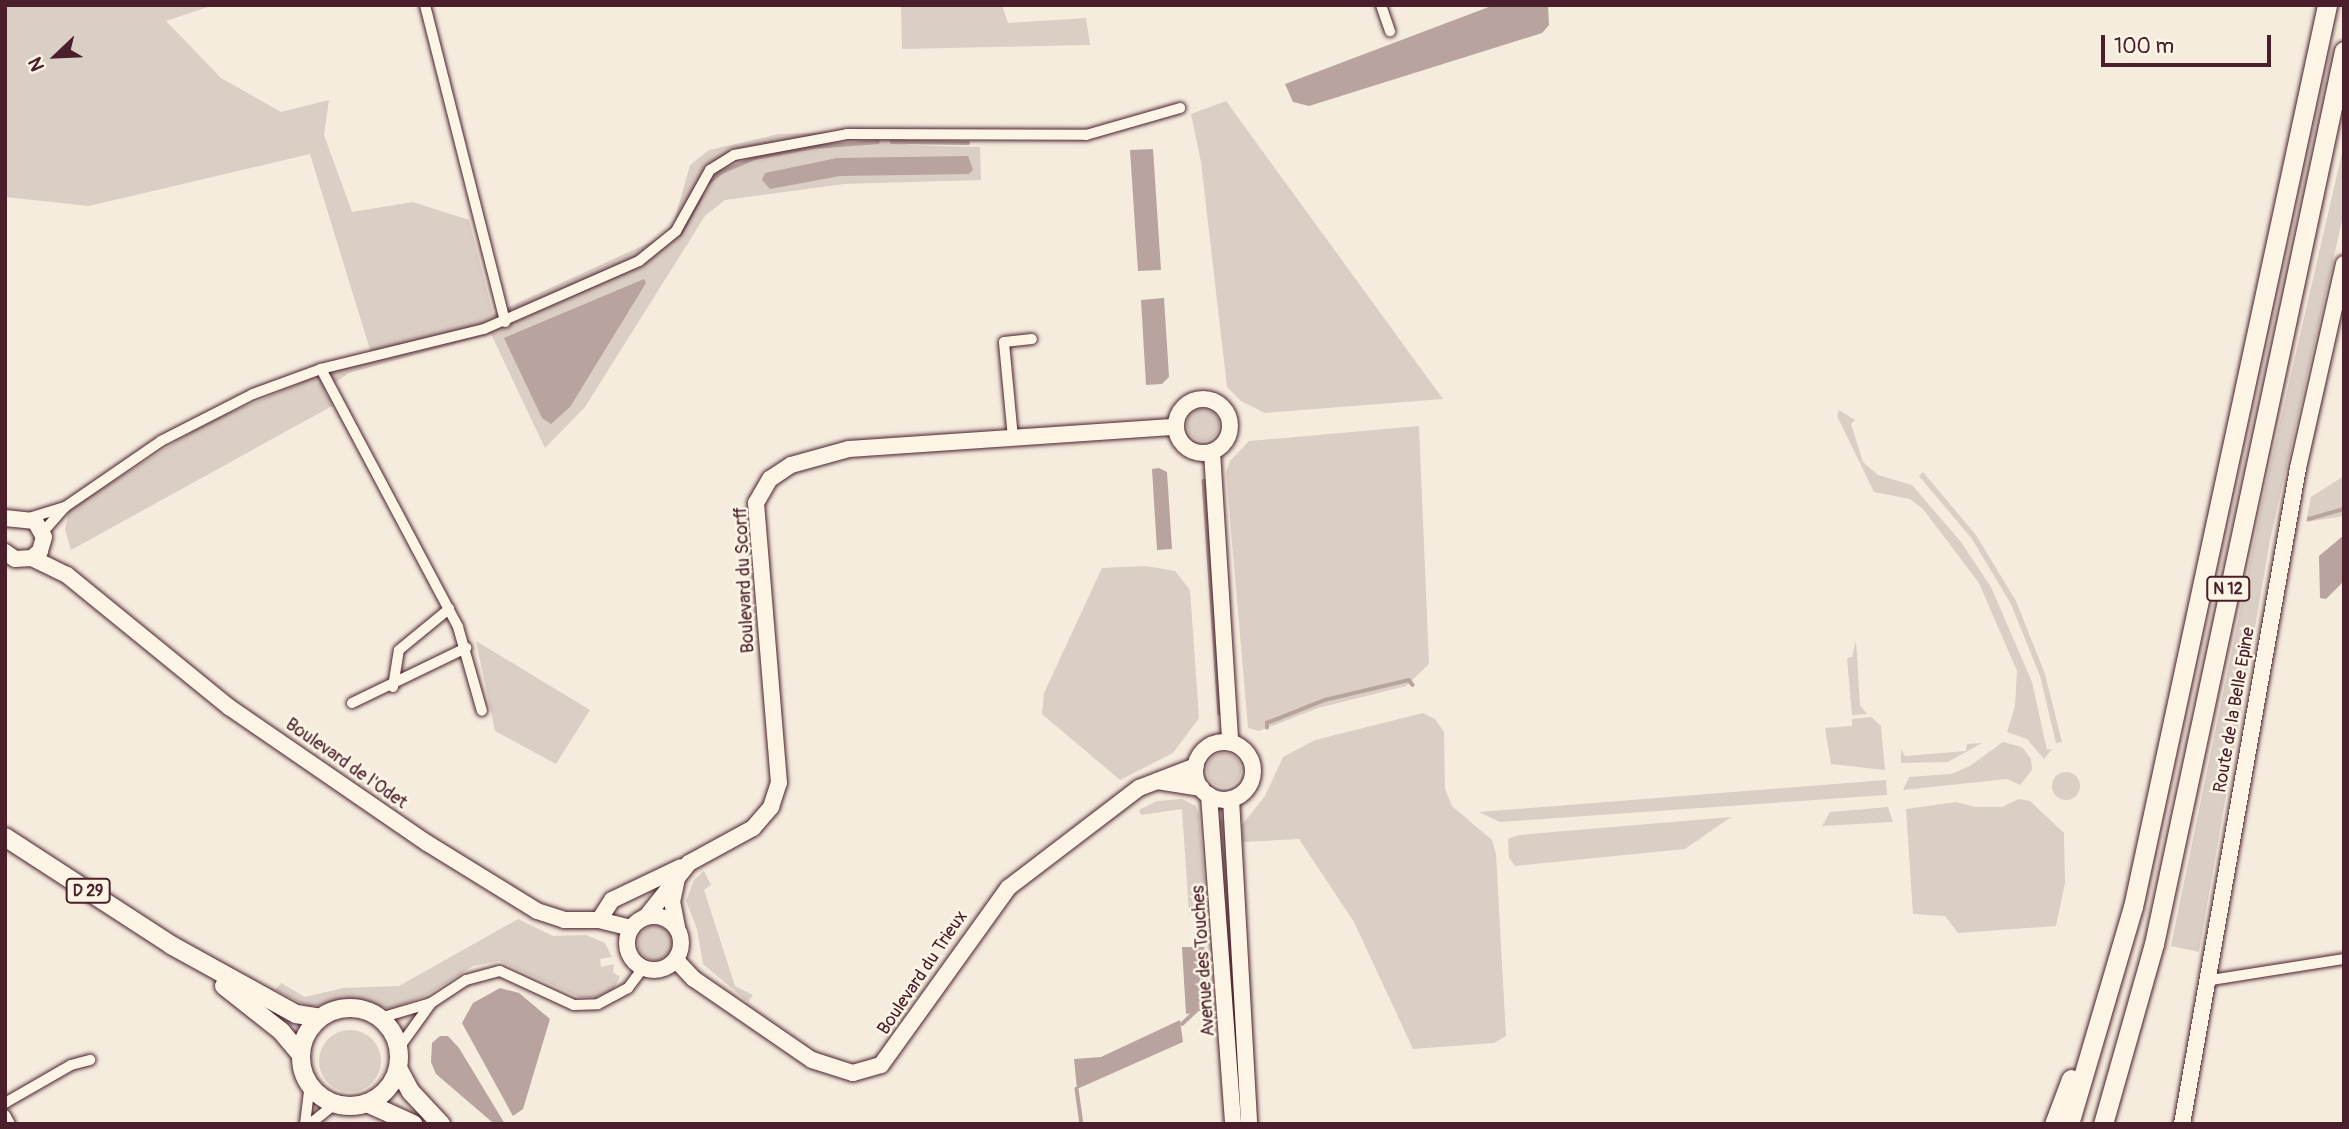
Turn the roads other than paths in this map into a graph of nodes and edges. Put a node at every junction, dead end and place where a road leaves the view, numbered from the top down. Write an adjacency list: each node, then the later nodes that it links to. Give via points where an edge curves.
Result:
1 (425, 5): 8 (street)
2 (1381, 5): 4 (street)
3 (2327, 5): 32 (highway, N 12)
4 (1390, 31)
5 (2344, 51): 62 (highway, N 12, via 2154,944)
6 (1181, 108): 8 (street, via 1087,135 866,133 748,150 710,170 676,231 653,252)
7 (2344, 264): 41 (street, Route de la Belle Epine, via 2298,468)
8 (505, 322): 10 (street)
9 (1032, 339): 12 (street, via 1004,342)
10 (321, 369): 14 (street, via 253,394 161,441); 20 (street)
11 (1175, 427): 12 (street, Boulevard du Scorff); 13 (street, via 1186,448); 13 (street, via 1178,413 1192,401 1217,403 1229,418 1229,433)
12 (1013, 438): 31 (street, Boulevard du Scorff, via 849,449 792,465 770,478 756,503 779,783 771,807 753,828)
13 (1212, 452): 25 (street)
14 (65, 507): 15 (street); 16 (street)
15 (13, 520): 16 (street, Boulevard de l'Odet)
16 (43, 537): 18 (street); 19 (street, Boulevard de l'Odet)
17 (5, 552): 18 (street, Boulevard de l'Odet, via 15,559)
18 (32, 558): 19 (street, Boulevard de l'Odet)
19 (67, 575): 34 (street, Boulevard de l'Odet, via 229,707 427,843 537,911 564,920)
20 (449, 609): 21 (street); 22 (street, via 399,650)
21 (466, 648): 22 (street); 24 (street)
22 (393, 687): 23 (street)
23 (352, 703)
24 (482, 711)
25 (1230, 742): 26 (street, via 1208,747); 29 (street, via 1245,750 1253,771 1249,787)
26 (1196, 766): 27 (street, Boulevard du Trieux); 28 (street)
27 (1154, 781): 28 (street); 39 (street, Boulevard du Trieux, via 1008,888 881,1065 853,1073 812,1060 694,979)
28 (1205, 792): 29 (street); 58 (street, Avenue des Touches)
29 (1231, 799): 59 (street, Avenue des Touches)
30 (5, 837): 37 (main road, D 29)
31 (682, 871): 33 (street, Boulevard du Scorff); 34 (street, via 612,900); 35 (street, via 672,902)
32 (2133, 907): 60 (highway); 61 (highway, N 12)
33 (646, 916): 35 (street, via 663,917); 36 (street)
34 (599, 920): 36 (street, Boulevard de l'Odet)
35 (677, 927): 39 (street, via 681,943)
36 (631, 928): 40 (street, via 630,955)
37 (171, 945): 43 (main road, D 29, via 296,1014); 46 (main road, D 29, via 262,1014)
38 (2344, 959): 41 (street)
39 (676, 960): 40 (street, via 662,969)
40 (643, 968): 42 (street, via 628,988 598,1004 574,1006 500,971 466,980)
41 (2205, 981): 63 (street, Route de la Belle Epine)
42 (431, 1003): 44 (street); 45 (street)
43 (320, 1018): 44 (main road, via 354,1008); 46 (main road, via 305,1037)
44 (380, 1018): 45 (main road)
45 (398, 1049): 48 (main road)
46 (301, 1055): 49 (main road)
47 (90, 1060): 50 (street, via 71,1065)
48 (398, 1068): 51 (main road, via 385,1091); 57 (main road, via 411,1092)
49 (310, 1085): 52 (main road); 55 (street)
50 (5, 1103)
51 (367, 1103): 52 (main road); 56 (main road)
52 (335, 1104): 55 (street)
53 (5, 1115): 54 (street)
54 (10, 1124)
55 (307, 1124)
56 (413, 1124)
57 (441, 1124)
58 (1233, 1124)
59 (1249, 1124)
60 (2054, 1124)
61 (2070, 1124)
62 (2103, 1124)
63 (2182, 1124)

